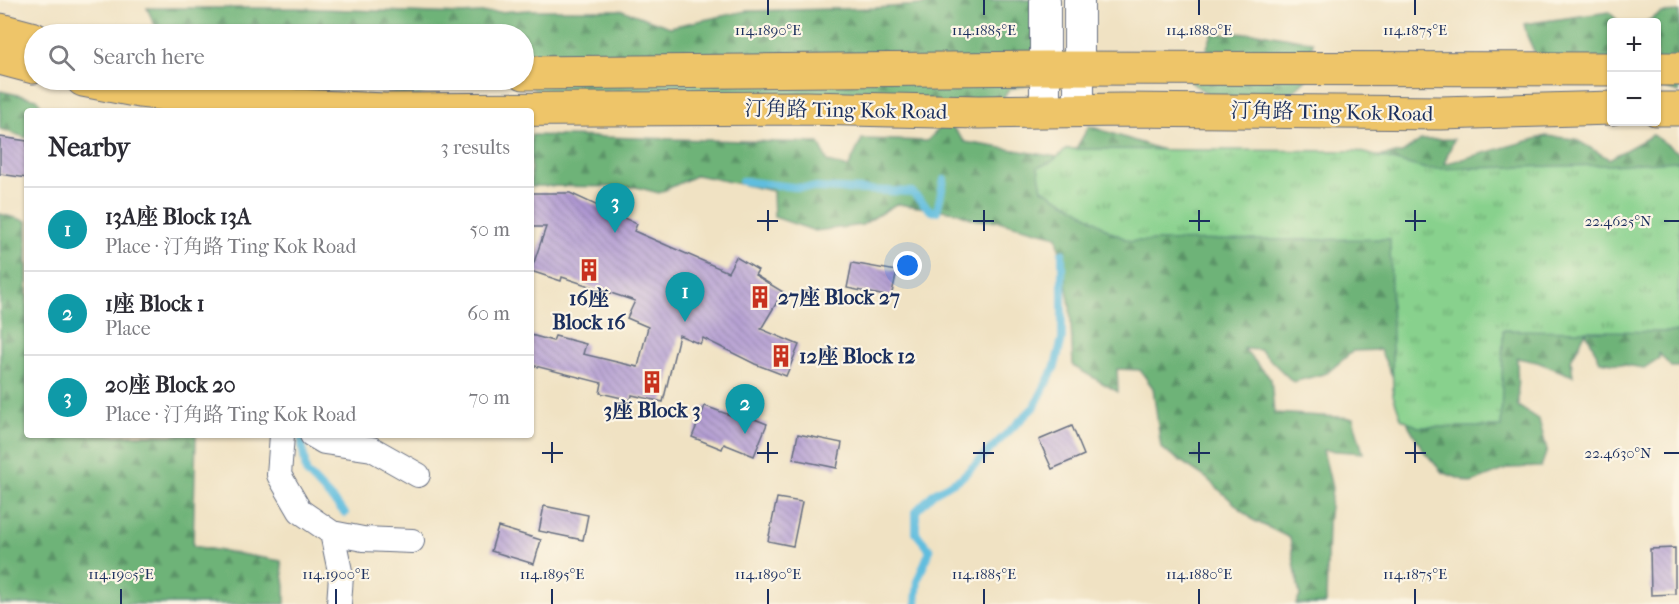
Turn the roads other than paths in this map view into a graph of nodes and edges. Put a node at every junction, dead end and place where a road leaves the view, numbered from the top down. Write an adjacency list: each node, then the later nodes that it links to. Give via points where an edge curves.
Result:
1 (1045, 0): 7 (street)
2 (1079, 0): 8 (street)
3 (0, 30): 4 (main road)
4 (24, 36)
5 (0, 58): 6 (main road)
6 (24, 64)
7 (1045, 68): 8 (main road, 汀角路 Ting Kok Road); 12 (main road, 汀角路 Ting Kok Road); 19 (street)
8 (1079, 68): 9 (main road, 汀角路 Ting Kok Road); 20 (street)
9 (1607, 69)
10 (1661, 69): 11 (main road)
11 (1679, 69)
12 (534, 73)
13 (135, 90): 14 (main road, 汀角路 Ting Kok Road)
14 (340, 108)
15 (1607, 108): 20 (main road, 汀角路 Ting Kok Road, via 1441,113)
16 (1661, 108): 18 (main road)
17 (534, 109): 19 (main road, 汀角路 Ting Kok Road)
18 (1679, 109)
19 (1045, 110): 20 (main road, 汀角路 Ting Kok Road)
20 (1079, 110)
21 (282, 438): 24 (street, via 279,475 300,511)
22 (317, 438): 23 (street, via 372,449)
23 (418, 475)
24 (333, 533): 25 (street); 26 (street, via 341,576)
25 (412, 541)
26 (339, 604)

